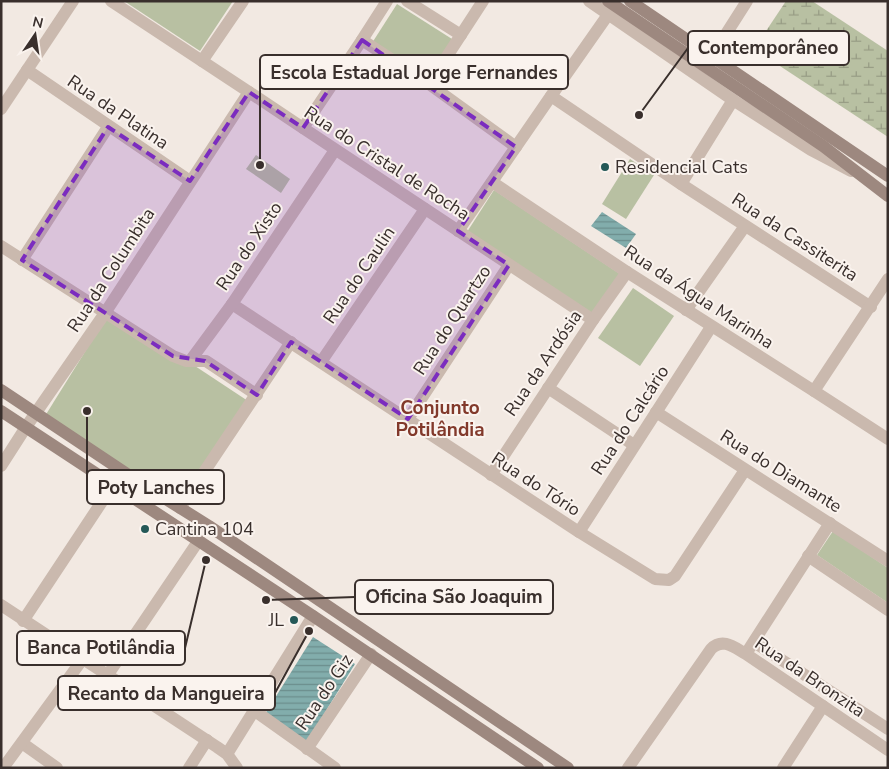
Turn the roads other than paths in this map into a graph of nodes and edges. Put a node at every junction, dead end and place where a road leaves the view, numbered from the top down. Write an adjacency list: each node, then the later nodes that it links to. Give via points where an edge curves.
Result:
1 (74, 1): 15 (street)
2 (111, 1): 14 (street, Rua do Cristal de Rocha)
3 (243, 1): 14 (street)
4 (387, 1): 12 (street)
5 (407, 1): 11 (street)
6 (483, 1): 11 (street)
7 (589, 1): 10 (street)
8 (630, 1): 13 (main road)
9 (747, 1): 13 (street)
10 (611, 7): 18 (street); 19 (street); 25 (main road, via 824,146)
11 (461, 36): 16 (street)
12 (362, 40): 16 (street); 22 (street)
13 (712, 56): 26 (main road)
14 (202, 61): 17 (street, Rua do Cristal de Rocha)
15 (27, 70): 20 (street); 21 (street, Rua da Platina)
16 (429, 84): 23 (street)
17 (249, 92): 22 (street, Rua do Cristal de Rocha); 27 (street, Rua da Columbita)
18 (551, 96): 23 (street); 29 (street, Rua da Cassiterita)
19 (733, 100): 25 (street); 29 (street)
20 (1, 109)
21 (108, 127): 27 (street, Rua da Platina); 35 (street)
22 (303, 128): 24 (street, Rua do Cristal de Rocha)
23 (516, 147): 28 (street)
24 (335, 150): 31 (street, Rua do Cristal de Rocha); 39 (street, Rua do Xisto)
25 (860, 176): 30 (main road)
26 (888, 176)
27 (190, 181): 42 (street, Rua da Columbita)
28 (492, 182): 33 (street); 37 (street, Rua da Água Marinha)
29 (681, 184): 32 (street, Rua da Cassiterita)
30 (888, 196)
31 (425, 208): 33 (street, Rua do Cristal de Rocha); 47 (street, Rua do Caulin)
32 (745, 226): 40 (street, Rua da Cassiterita); 41 (street)
33 (458, 231): 36 (street, Rua do Cristal de Rocha)
34 (1, 246): 35 (street)
35 (22, 260): 42 (street)
36 (509, 264): 43 (street, Rua do Cristal de Rocha); 55 (street, Rua do Quartzo)
37 (627, 272): 41 (street, Rua da Água Marinha); 43 (street, Rua da Ardósia)
38 (888, 279): 40 (street)
39 (232, 304): 45 (street, Rua do Tório); 46 (street, Rua do Xisto)
40 (871, 307): 50 (street)
41 (686, 310): 44 (street, Rua da Água Marinha)
42 (105, 313): 46 (street, via 173,356); 54 (street, Rua da Columbita)
43 (593, 320): 48 (street, Rua da Ardósia)
44 (711, 327): 50 (street, Rua da Água Marinha); 53 (street, Rua do Calcário)
45 (291, 342): 47 (street, Rua do Tório); 51 (street)
46 (190, 362): 51 (street, via 212,364)
47 (321, 362): 55 (street, Rua do Tório)
48 (548, 388): 58 (street); 61 (street, Rua da Ardósia)
49 (1, 390): 54 (main road)
50 (814, 391): 57 (street, Rua da Água Marinha)
51 (257, 395): 63 (street)
52 (1, 411): 56 (main road)
53 (656, 412): 58 (street, Rua do Calcário); 60 (street, Rua do Diamante)
54 (35, 413): 56 (street, Rua da Columbita); 63 (main road)
55 (408, 419): 61 (street, Rua do Tório)
56 (26, 427): 59 (street, Rua da Columbita); 62 (main road)
57 (888, 440)
58 (634, 445): 65 (street, Rua do Calcário)
59 (1, 466)
60 (745, 470): 64 (street, Rua do Diamante); 65 (street, Rua do Tório, via 671,580 648,575)
61 (491, 475): 65 (street, Rua do Tório)
62 (113, 485): 66 (main road); 72 (street)
63 (180, 508): 78 (main road)
64 (830, 523): 67 (street); 68 (street, Rua do Diamante)
65 (578, 532)
66 (199, 540): 71 (main road); 77 (street)
67 (808, 556): 70 (street); 73 (street)
68 (888, 561)
69 (1, 605): 72 (street)
70 (888, 610)
71 (314, 616): 74 (main road); 81 (street)
72 (23, 621): 76 (street)
73 (754, 642): 75 (street); 82 (street, Rua da Bronzita)
74 (371, 654): 79 (main road); 85 (street, Rua do Giz)
75 (746, 654): 80 (street, Rua da Bronzita); 95 (street, Rua da Bronzita, via 728,644 717,644 711,649)
76 (82, 660): 77 (street); 84 (street)
77 (107, 676): 83 (street)
78 (436, 679): 79 (main road); 94 (main road)
79 (427, 692): 93 (main road)
80 (822, 706): 86 (street, Rua da Bronzita); 96 (street)
81 (255, 711): 85 (street); 87 (street)
82 (888, 729)
83 (206, 740): 87 (street); 90 (street)
84 (22, 743): 88 (street); 89 (street)
85 (307, 749): 92 (street)
86 (888, 750)
87 (227, 754): 91 (street)
88 (3, 768)
89 (57, 768)
90 (190, 768)
91 (237, 768)
92 (335, 768)
93 (538, 768)
94 (568, 768)
95 (628, 768)
96 (783, 768)

